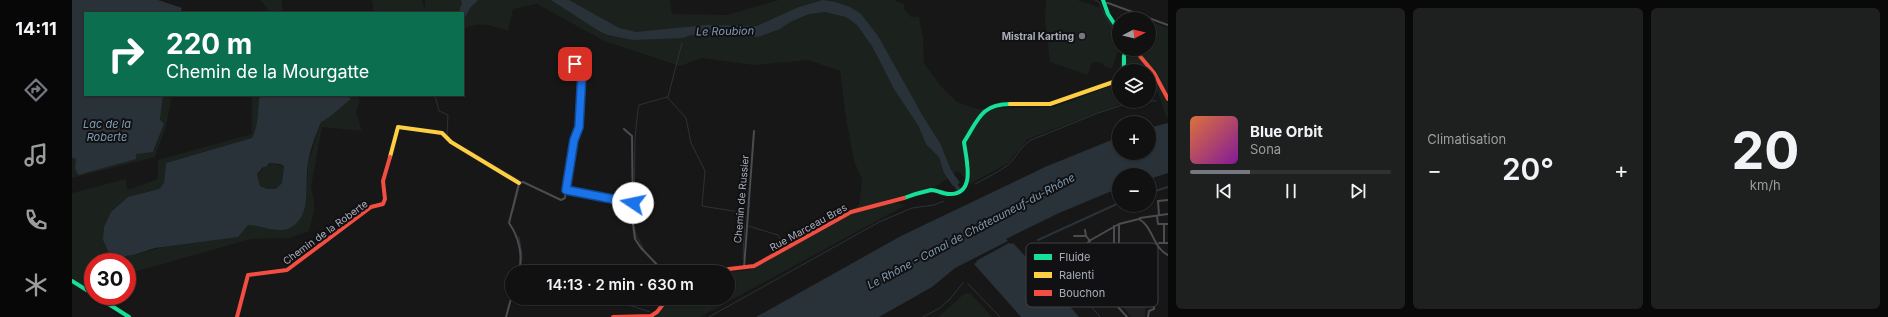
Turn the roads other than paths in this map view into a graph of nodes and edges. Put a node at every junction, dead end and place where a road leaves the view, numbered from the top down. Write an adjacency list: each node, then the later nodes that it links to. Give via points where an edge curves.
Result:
1 (1103, 1): 2 (street); 3 (street)
2 (1114, 5): 3 (street); 5 (street)
3 (1106, 8): 4 (street)
4 (1112, 19)
5 (1168, 25)
6 (576, 55): 13 (street, via 574,63 580,66 582,72 579,127 574,140)
7 (1140, 56): 9 (street, via 1154,73)
8 (1112, 82): 38 (street, Rue Marceau Bres, via 1050,104 996,104 988,107 964,142 969,178 960,192 949,194 932,190 851,212 754,266)
9 (1168, 99)
10 (624, 129): 15 (street, via 632,136)
11 (754, 131): 38 (street, Chemin de Russier)
12 (520, 182): 13 (street, via 561,200 564,199); 35 (street, via 509,224 518,241); 47 (street, Chemin de la Roberte, via 451,142 442,132 398,127 384,181 383,204 371,207 287,270 248,275)
13 (566, 190): 15 (street)
14 (1168, 200): 17 (street, via 1158,201)
15 (633, 203): 36 (street, via 632,224 635,239)
16 (1168, 214): 17 (street)
17 (1158, 216): 18 (street); 20 (street, via 1158,224)
18 (1139, 219): 19 (street); 29 (street, via 1147,224)
19 (1119, 224): 22 (street); 28 (street)
20 (1164, 224): 21 (street); 31 (street)
21 (1168, 224)
22 (1114, 226): 26 (street); 27 (street)
23 (1085, 230): 25 (street)
24 (1074, 236): 25 (street)
25 (1086, 236): 26 (street)
26 (1090, 241)
27 (1114, 243)
28 (1119, 243)
29 (1156, 243)
30 (1159, 243): 31 (street)
31 (1164, 243): 32 (street)
32 (1168, 243)
33 (1158, 246): 34 (street)
34 (1168, 255)
35 (520, 265)
36 (657, 265)
37 (735, 267): 38 (street, Rue Marceau Bres)
38 (744, 268)
39 (72, 281): 40 (street)
40 (84, 288)
41 (110, 305): 46 (street)
42 (509, 305): 48 (street)
43 (662, 305): 49 (street, via 651,316)
44 (1119, 307): 50 (street)
45 (1154, 307): 51 (street, via 1149,311)
46 (129, 317)
47 (237, 317)
48 (506, 317)
49 (614, 317)
50 (1128, 317)
51 (1148, 317)

